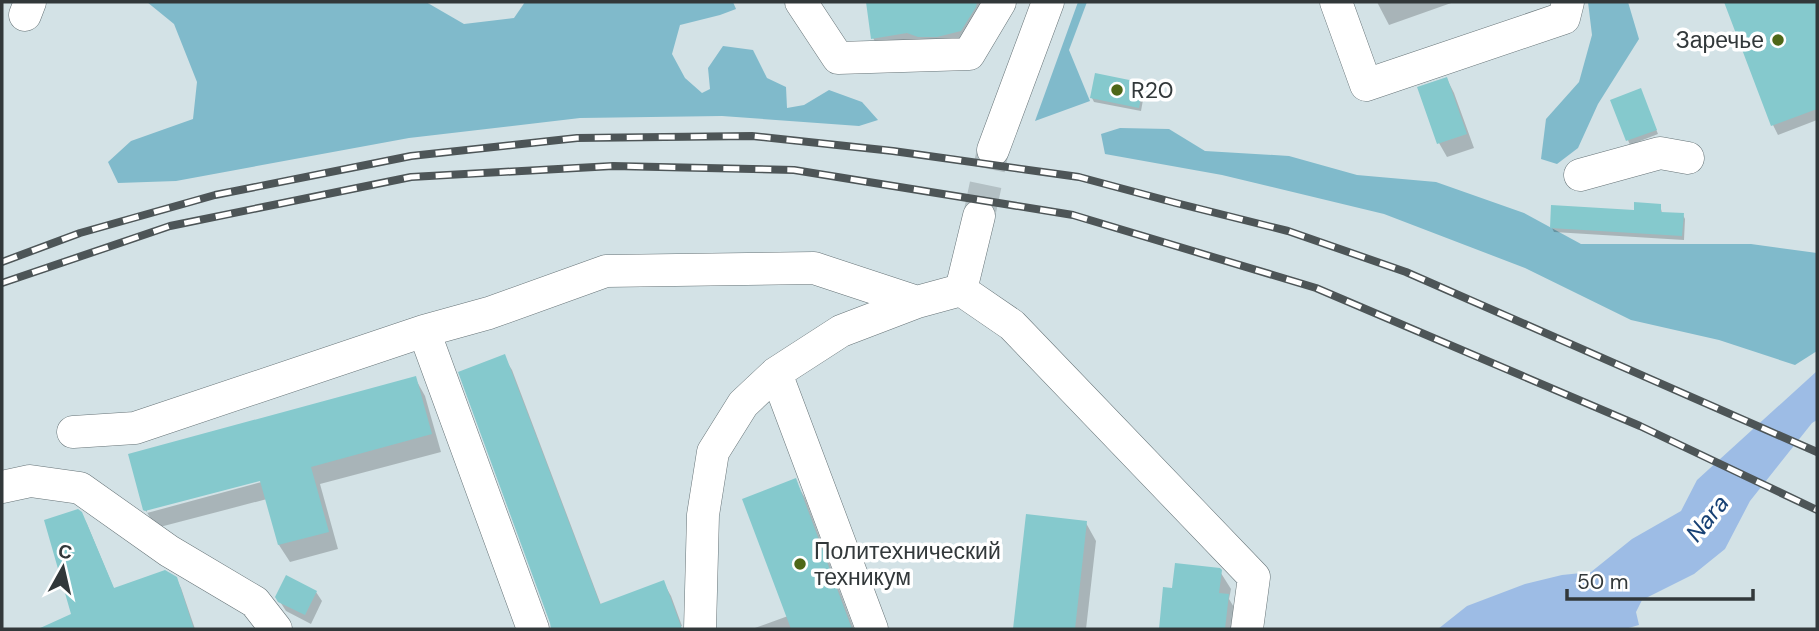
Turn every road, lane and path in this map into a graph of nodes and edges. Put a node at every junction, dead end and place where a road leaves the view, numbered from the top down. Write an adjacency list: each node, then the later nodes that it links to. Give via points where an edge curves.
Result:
1 (801, 2): 2 (street, via 838,58 969,54)
2 (1000, 2)
3 (1048, 2): 6 (street)
4 (1336, 2): 5 (street, via 1366,85 1563,18)
5 (1568, 2)
6 (993, 150)
7 (1688, 158): 8 (street, via 1660,153)
8 (1580, 175)
9 (979, 216): 10 (street)
10 (961, 290): 11 (street); 20 (street, via 1012,325 1254,577)
11 (916, 302): 12 (street, via 814,268 606,271); 13 (street, via 841,331)
12 (424, 331): 14 (street, via 135,428); 17 (street)
13 (776, 373): 18 (street, via 743,404 713,452 703,515); 19 (street)
14 (73, 432)
15 (2, 487): 16 (street, via 30,481 80,488 169,551 255,602)
16 (276, 629)
17 (533, 629)
18 (700, 629)
19 (872, 629)
20 (1247, 629)

